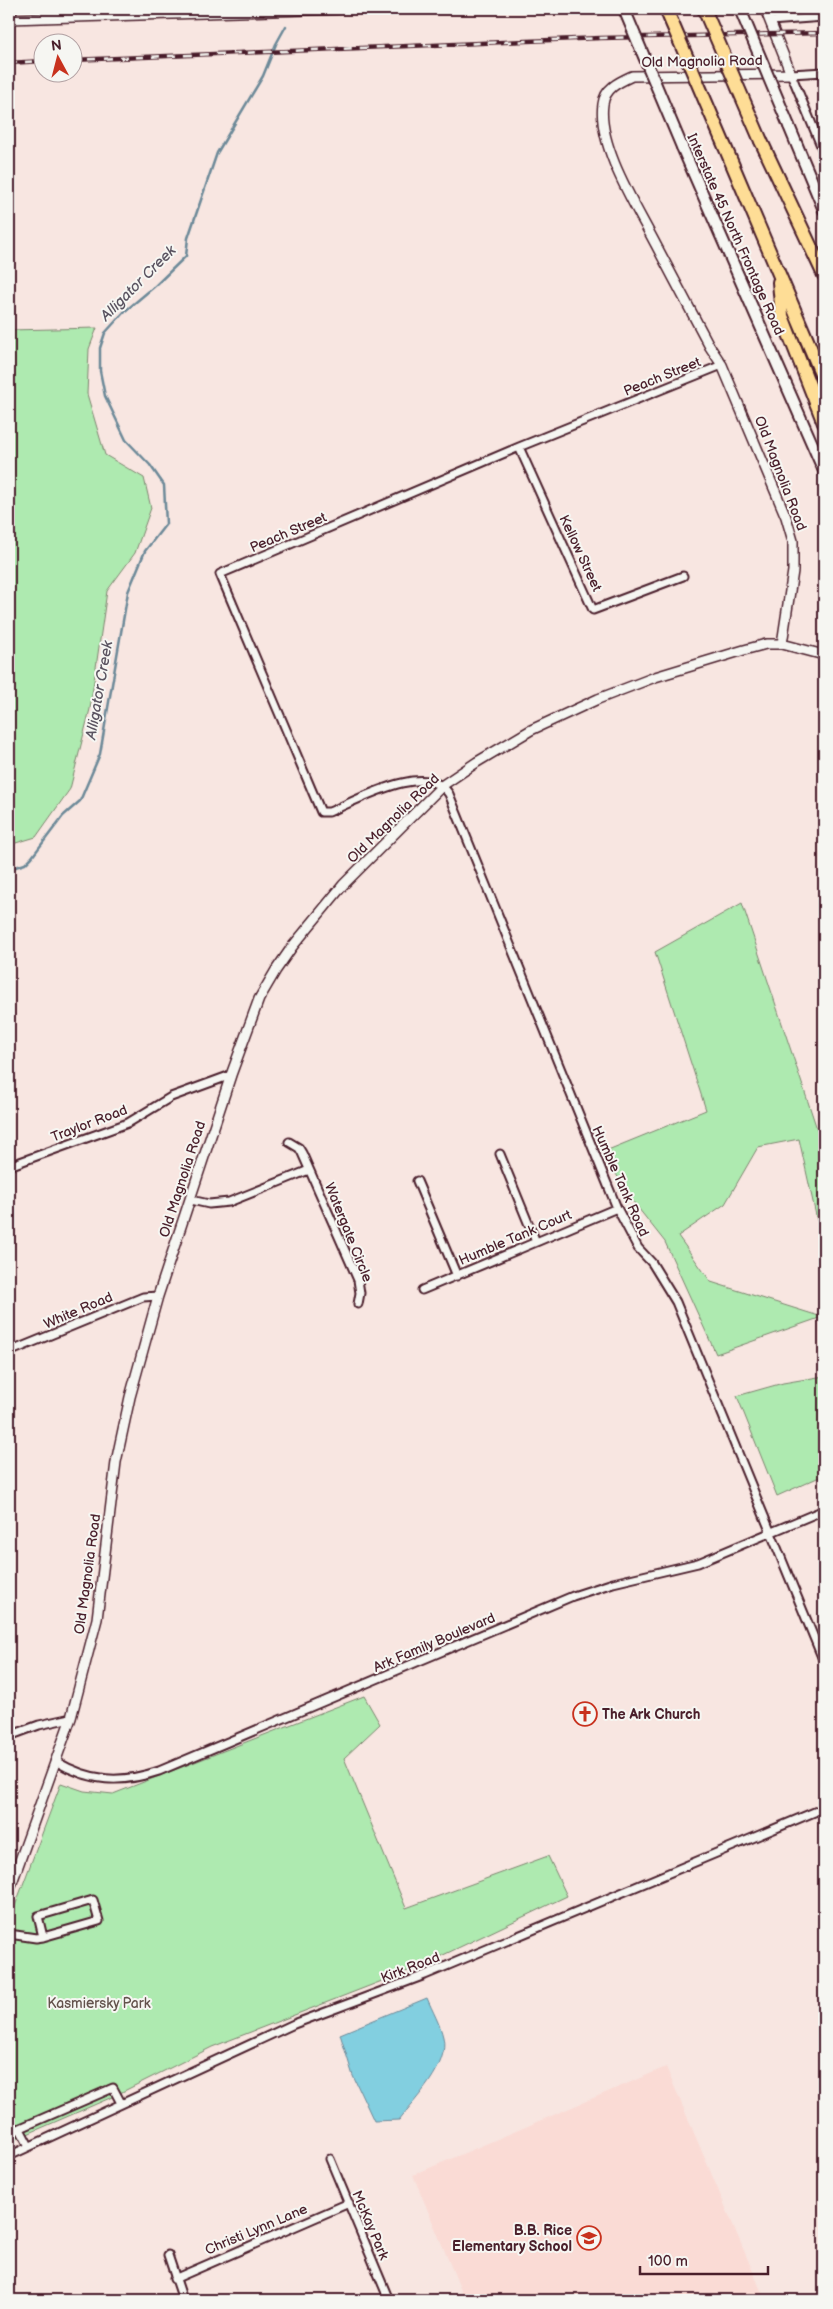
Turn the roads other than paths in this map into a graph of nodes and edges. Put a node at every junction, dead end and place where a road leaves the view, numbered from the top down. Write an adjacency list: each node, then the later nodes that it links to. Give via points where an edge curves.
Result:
1 (338, 9): 7 (street)
2 (624, 9): 23 (main road, Interstate 45 North Frontage Road, bridge)
3 (666, 9): 17 (highway, bridge)
4 (704, 9): 15 (highway, bridge, via 761,141)
5 (740, 9): 14 (main road, bridge)
6 (765, 9): 10 (street)
7 (100, 12): 9 (street)
8 (824, 17): 10 (street)
9 (9, 19)
10 (770, 21): 12 (street)
11 (824, 72): 12 (street)
12 (791, 74): 13 (street); 19 (street, Old Magnolia Road, via 632,76 616,84 606,94 603,104 604,133 619,175)
13 (824, 153)
14 (824, 210)
15 (815, 252): 16 (highway); 18 (highway)
16 (824, 269)
17 (778, 270): 20 (highway); 21 (highway, via 782,316)
18 (824, 275)
19 (722, 365): 22 (street, Peach Street); 25 (street, Old Magnolia Road, via 786,517 793,542 793,571)
20 (824, 380)
21 (824, 423)
22 (518, 447): 24 (street, Kellow Street, via 593,610); 27 (street, Peach Street, via 220,574 321,812 329,812 410,781 431,780)
23 (824, 470)
24 (683, 576)
25 (782, 644): 26 (street); 27 (street, Old Magnolia Road, via 744,650 655,677 598,699 531,730)
26 (824, 656)
27 (443, 785): 28 (street, Old Magnolia Road, via 343,885 292,947 260,999); 35 (street, Humble Tank Road)
28 (231, 1076): 31 (street, Traylor Road, via 171,1097 128,1123); 34 (street, Old Magnolia Road)
29 (289, 1142): 32 (street, Watergate Circle, via 299,1148)
30 (500, 1154): 36 (street)
31 (9, 1166)
32 (310, 1170): 34 (street, Watergate Circle, via 229,1202 208,1204); 40 (street, Watergate Circle, via 358,1280)
33 (417, 1181): 37 (street)
34 (191, 1200): 39 (street, Old Magnolia Road)
35 (617, 1208): 36 (street, Humble Tank Court); 43 (street, Humble Tank Road, via 638,1248 652,1263 676,1302)
36 (536, 1242): 37 (street, Humble Tank Court)
37 (457, 1276): 38 (street, Humble Tank Court)
38 (422, 1290)
39 (158, 1296): 41 (street, White Road, via 143,1296); 45 (street, Old Magnolia Road, via 116,1462 97,1619)
40 (358, 1304)
41 (9, 1352)
42 (824, 1510): 43 (street, Ark Family Boulevard)
43 (771, 1533): 44 (street, Humble Tank Road); 47 (street, Ark Family Boulevard, via 698,1563 613,1583 566,1599 159,1772 102,1780)
44 (824, 1662)
45 (71, 1718): 46 (street); 47 (street, Old Magnolia Road)
46 (9, 1736)
47 (55, 1761): 49 (street, Old Magnolia Road)
48 (824, 1808): 52 (street, Kirk Road, via 425,1975 294,2024)
49 (9, 1891)
50 (9, 1934): 51 (street)
51 (43, 1937): 51 (street, via 98,1921 93,1900 38,1916)
52 (121, 2103): 53 (street, via 113,2088); 55 (street, Kirk Road)
53 (20, 2128): 54 (street); 55 (street)
54 (9, 2133)
55 (29, 2146): 56 (street, Kirk Road)
56 (9, 2156)
57 (330, 2159): 58 (street, McKay Park)
58 (348, 2203): 60 (street, Christi Lynn Lane); 62 (street, McKay Park)
59 (168, 2255): 60 (street)
60 (174, 2279): 61 (street)
61 (183, 2300)
62 (389, 2300)

